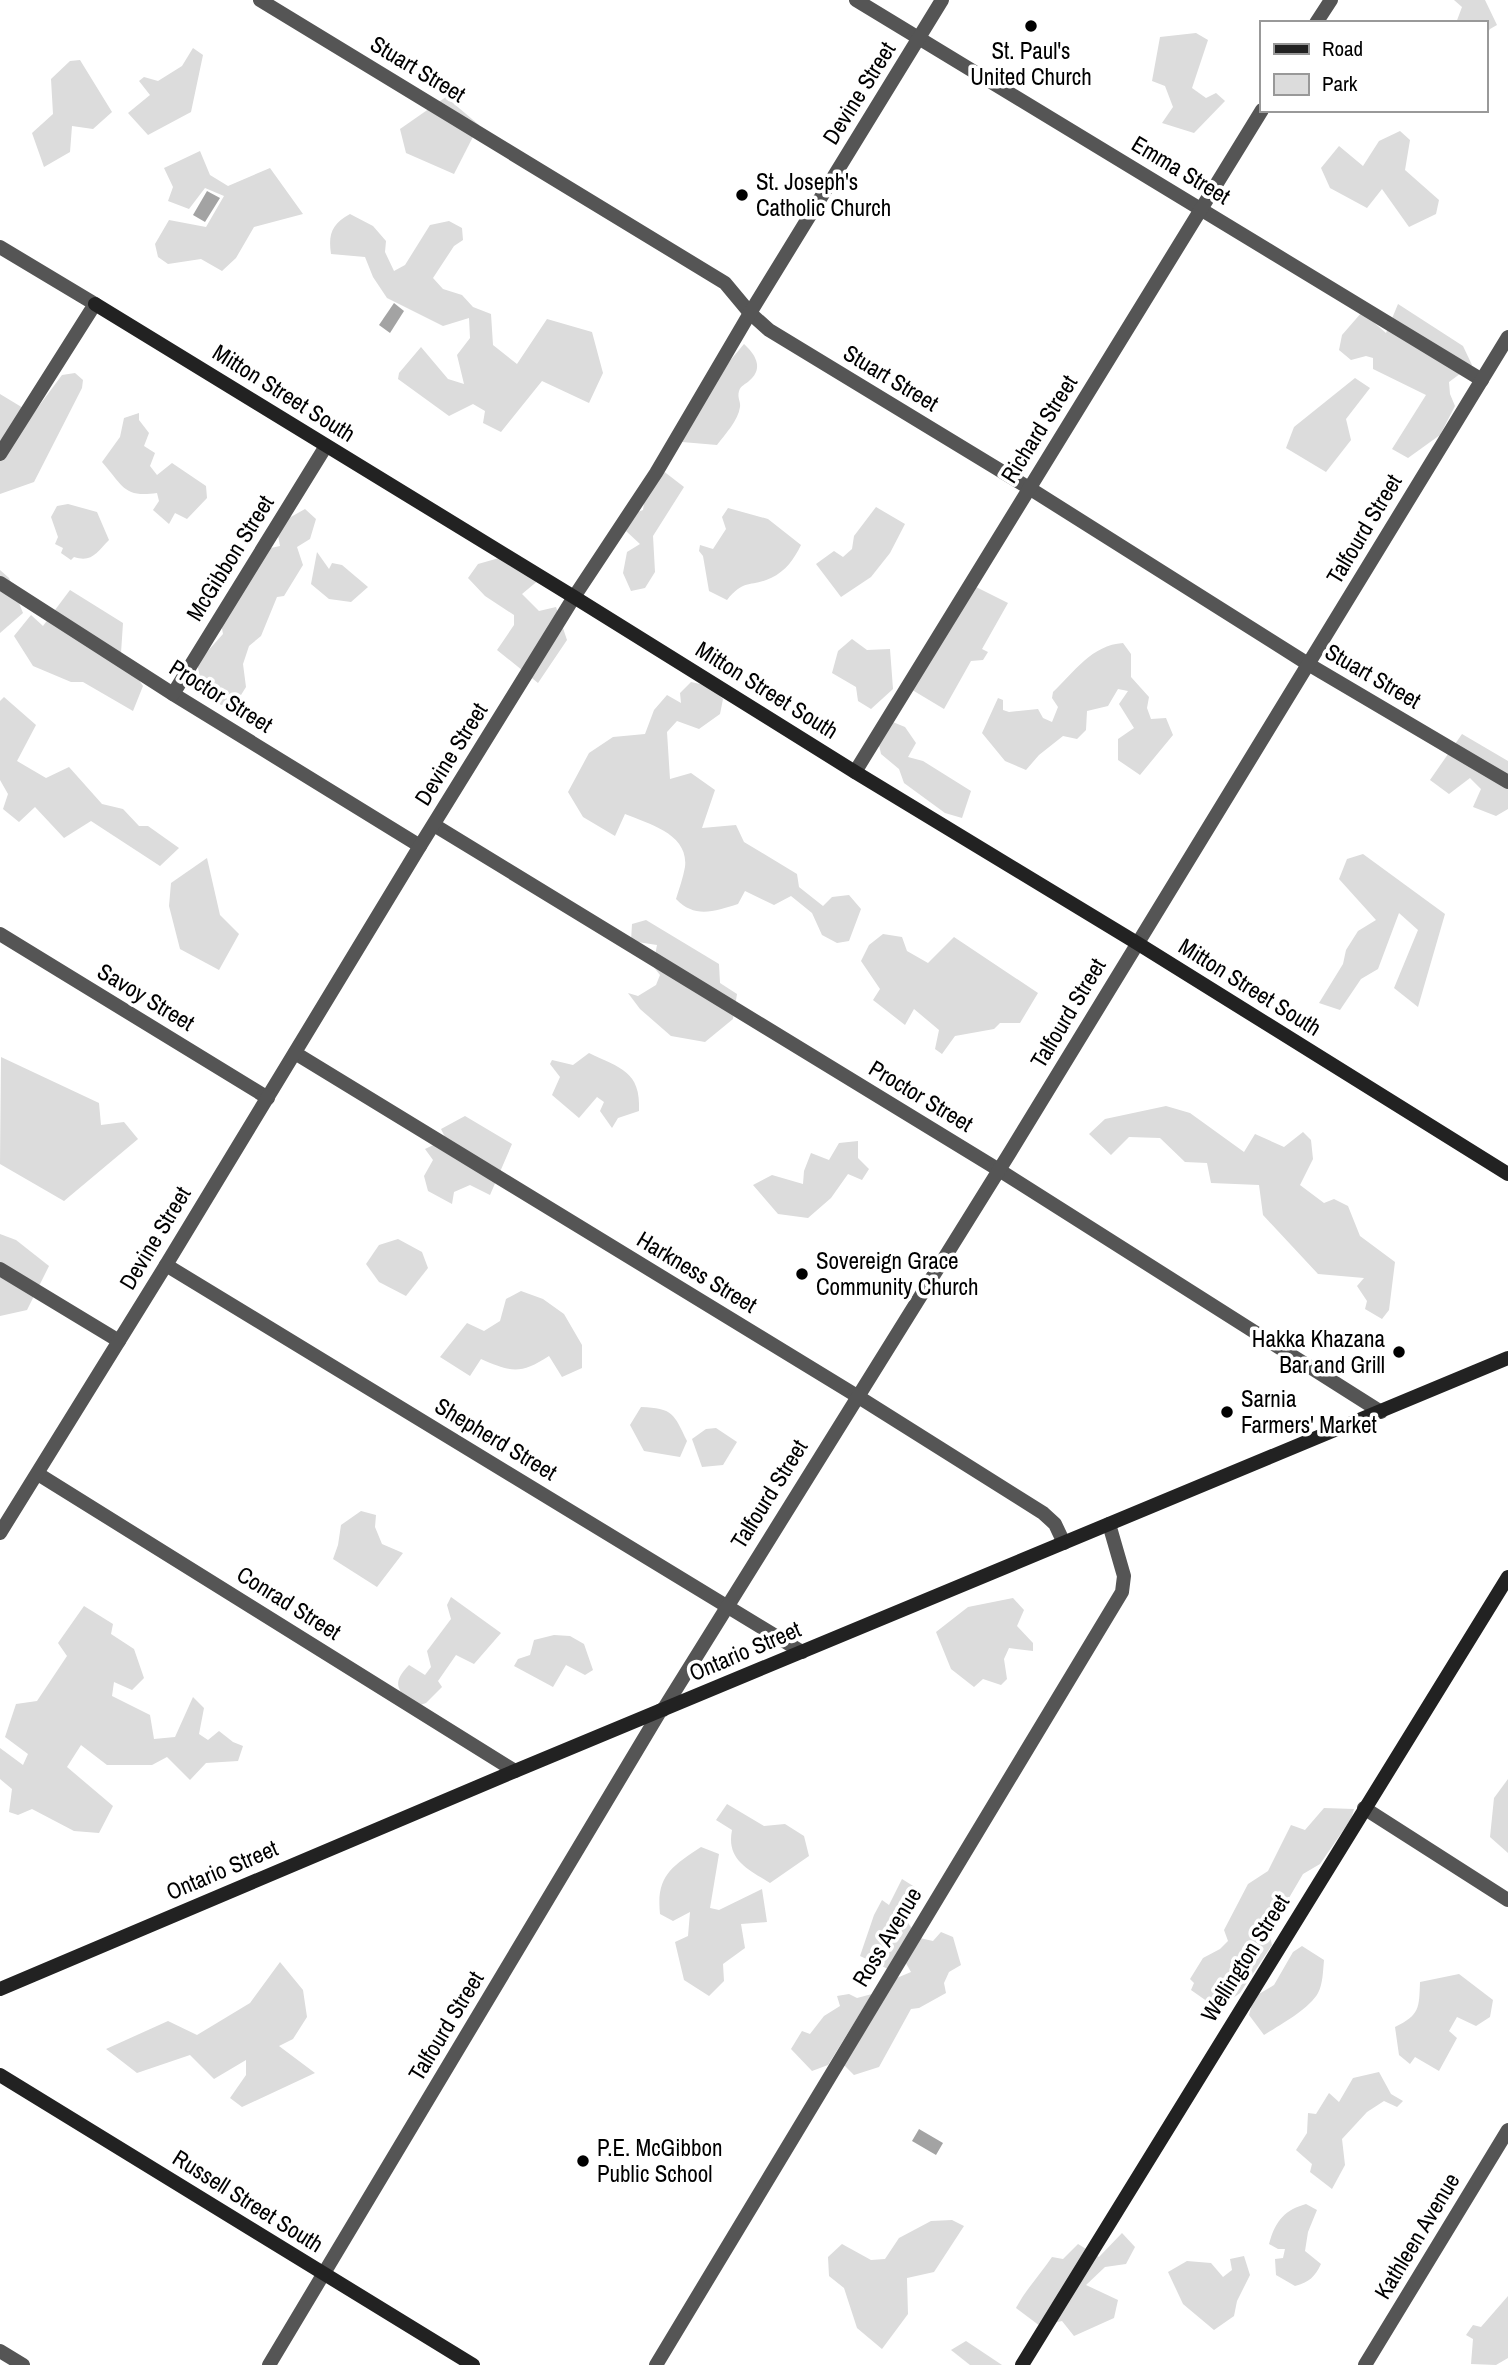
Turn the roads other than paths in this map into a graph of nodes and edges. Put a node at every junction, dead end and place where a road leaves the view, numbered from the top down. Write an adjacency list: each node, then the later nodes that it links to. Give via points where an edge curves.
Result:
1 (260, 0): 11 (street, Stuart Street, via 725,283)
2 (856, 0): 6 (street, Emma Street)
3 (942, 0): 6 (street, Devine Street)
4 (1331, 0): 5 (street)
5 (1318, 21)
6 (919, 38): 8 (street, Emma Street); 11 (street, Devine Street)
7 (1261, 112): 8 (street, Richard Street)
8 (1202, 209): 13 (street, Emma Street); 16 (street, Richard Street)
9 (0, 247): 10 (street, Mitton Street South)
10 (95, 304): 14 (street, Mitton Street South); 15 (street)
11 (750, 313): 16 (street, Stuart Street, via 769,330); 18 (street, Devine Street, via 656,473)
12 (1508, 337): 13 (street, Talfourd Street)
13 (1482, 380): 19 (street, Talfourd Street)
14 (326, 446): 18 (street, Mitton Street South); 20 (street, McGibbon Street)
15 (0, 454)
16 (1029, 488): 19 (street, Stuart Street); 21 (street, Richard Street)
17 (0, 583): 20 (street, Proctor Street)
18 (574, 597): 21 (street, Mitton Street South); 23 (street, Devine Street)
19 (1308, 664): 22 (street, Stuart Street); 26 (street, Talfourd Street)
20 (173, 694): 24 (street, Proctor Street)
21 (855, 772): 26 (street, Mitton Street South)
22 (1508, 782)
23 (434, 825): 24 (street, Devine Street); 29 (street, Proctor Street)
24 (420, 846): 27 (street, Devine Street)
25 (0, 934): 28 (street, Savoy Street)
26 (1137, 943): 29 (street, Talfourd Street); 30 (street, Mitton Street South)
27 (295, 1053): 28 (street, Devine Street); 35 (street, Harkness Street)
28 (268, 1098): 31 (street, Devine Street)
29 (999, 1170): 35 (street, Talfourd Street); 36 (street, Proctor Street)
30 (1508, 1174)
31 (166, 1265): 33 (street, Devine Street); 42 (street, Shepherd Street)
32 (0, 1269): 33 (street)
33 (119, 1341): 37 (street, Devine Street)
34 (1508, 1358): 36 (street, Ontario Street)
35 (857, 1396): 40 (street, Harkness Street, via 1043,1513 1055,1524); 42 (street, Talfourd Street)
36 (1381, 1412): 38 (street, Ontario Street)
37 (38, 1474): 39 (street, Devine Street); 45 (street, Conrad Street)
38 (1109, 1524): 40 (street, Ontario Street); 56 (street, Ross Avenue, via 1124,1576 1122,1592)
39 (0, 1533)
40 (1064, 1543): 43 (street, Ontario Street)
41 (1508, 1577): 46 (street, Wellington Street)
42 (726, 1605): 43 (street, Shepherd Street); 44 (street, Talfourd Street)
43 (802, 1652): 44 (street, Ontario Street)
44 (662, 1710): 45 (street, Ontario Street); 51 (street, Talfourd Street)
45 (515, 1770): 48 (street, Ontario Street)
46 (1364, 1808): 47 (street); 57 (street, Wellington Street)
47 (1508, 1900)
48 (0, 1989)
49 (0, 2075): 51 (street, Russell Street South)
50 (1508, 2130): 58 (street, Kathleen Avenue)
51 (325, 2274): 54 (street, Talfourd Street); 55 (street, Russell Street South)
52 (0, 2351): 53 (street)
53 (23, 2365)
54 (269, 2365)
55 (473, 2365)
56 (656, 2365)
57 (1022, 2365)
58 (1365, 2365)

